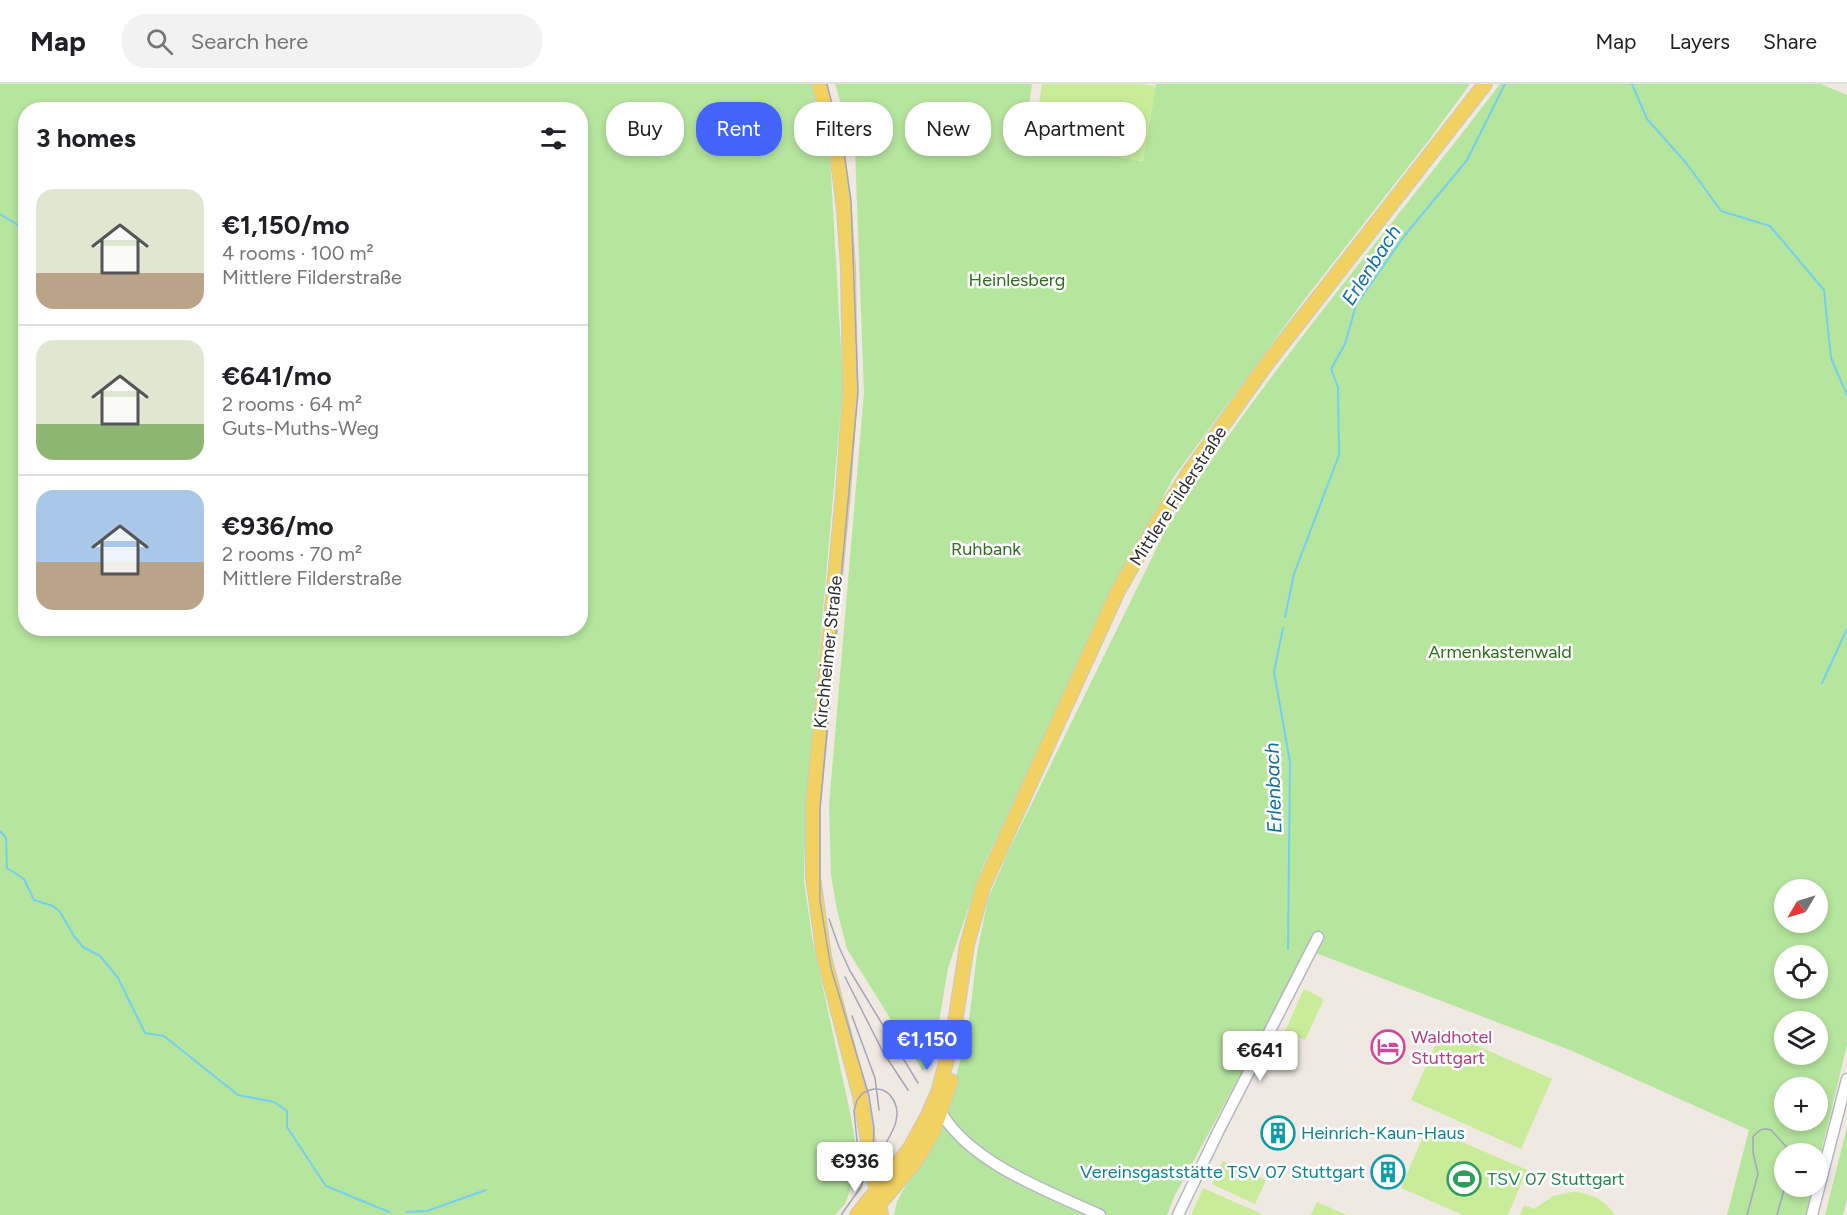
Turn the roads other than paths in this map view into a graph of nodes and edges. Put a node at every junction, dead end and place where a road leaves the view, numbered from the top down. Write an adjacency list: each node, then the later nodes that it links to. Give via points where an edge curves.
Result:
1 (819, 84): 9 (main road, Kirchheimer Straße, via 837,153 844,210 850,392 813,806 813,878 824,957 856,1079)
2 (1485, 84): 4 (main road, Mittlere Filderstraße, via 1265,366 1158,523 1119,591 983,887)
3 (1318, 937): 13 (street)
4 (964, 960): 6 (main road, Mittlere Filderstraße); 7 (main road, Mittlere Filderstraße, via 963,1014)
5 (1847, 1079): 14 (street)
6 (938, 1092): 7 (main road); 8 (main road, Mittlere Filderstraße)
7 (941, 1112): 10 (main road, Mittlere Filderstraße, via 915,1162); 12 (street, via 960,1136 998,1166)
8 (910, 1148): 9 (main road, via 890,1162); 10 (main road, Mittlere Filderstraße)
9 (870, 1153): 10 (main road, Kirchheimer Straße)
10 (877, 1206): 11 (main road, Mittlere Filderstraße)
11 (857, 1215)
12 (1100, 1215)
13 (1178, 1215)
14 (1812, 1215)

